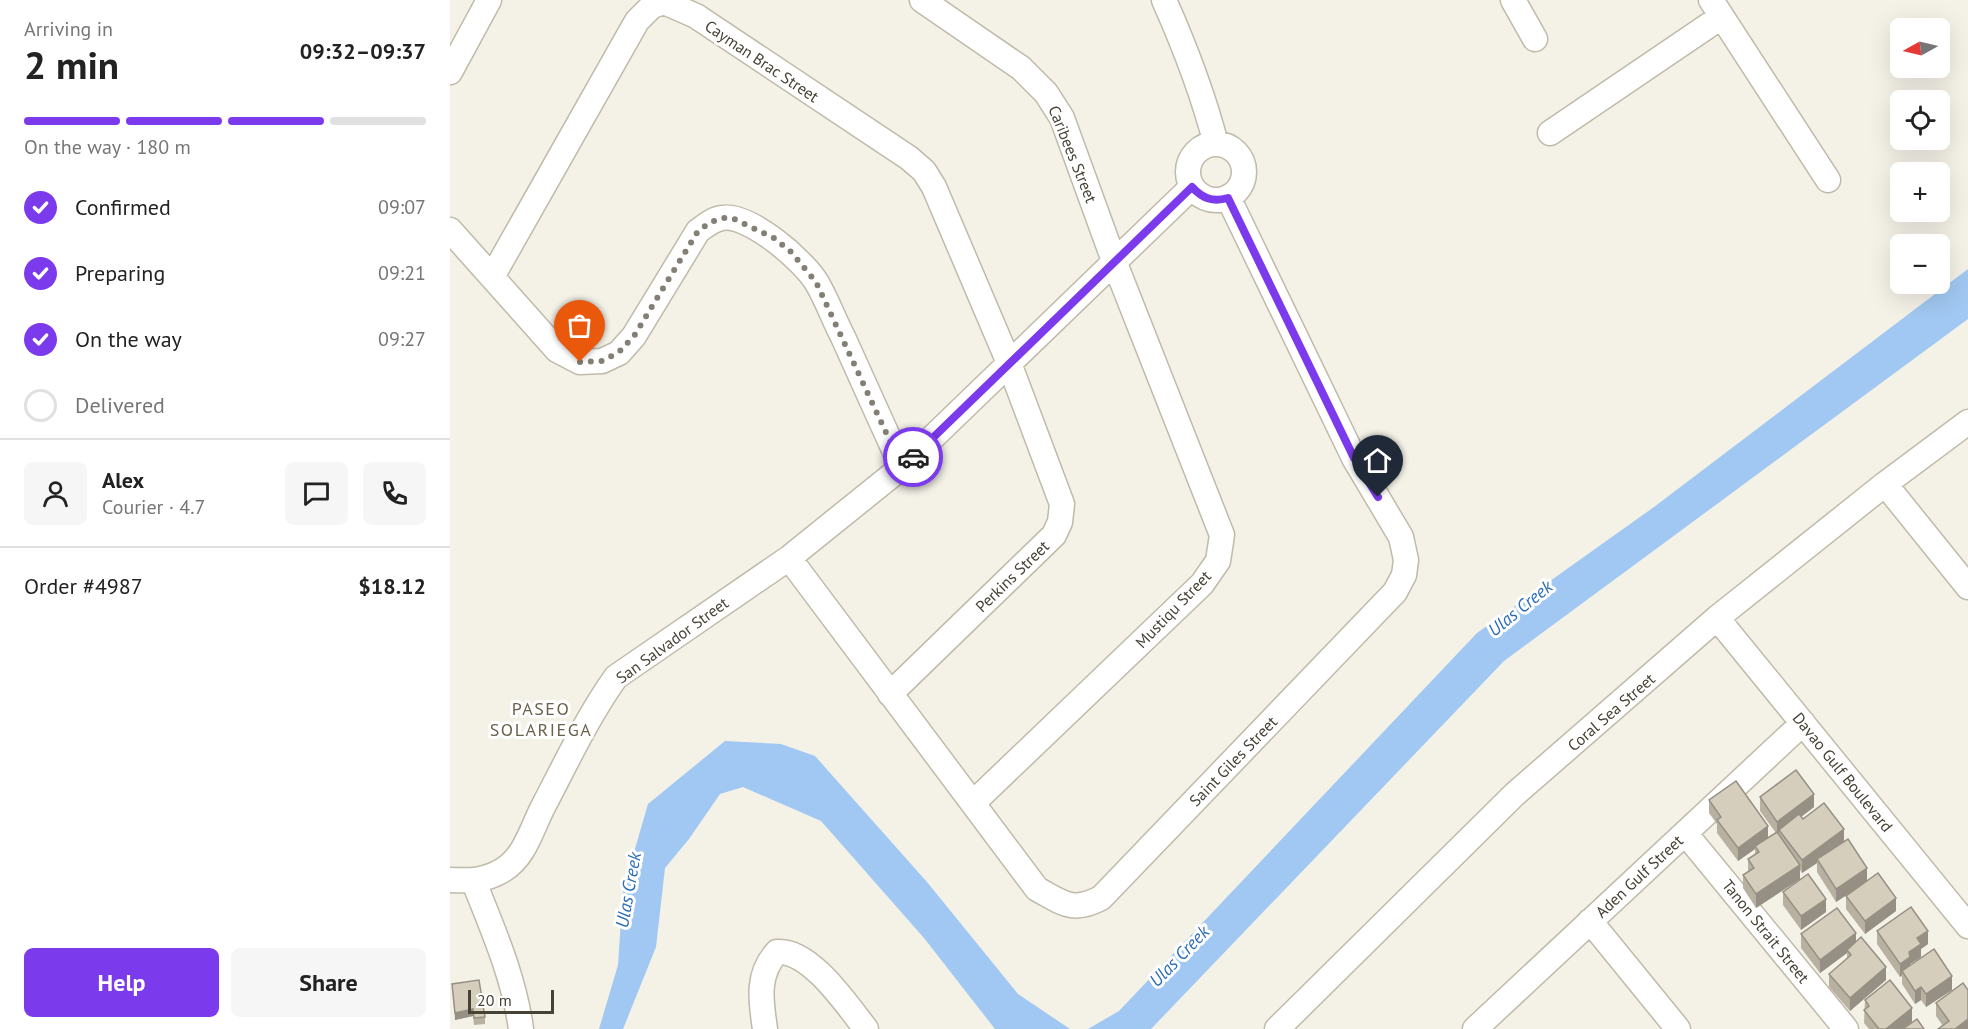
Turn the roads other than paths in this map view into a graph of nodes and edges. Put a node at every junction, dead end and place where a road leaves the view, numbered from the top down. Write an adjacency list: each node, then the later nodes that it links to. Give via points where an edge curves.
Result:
1 (489, 0): 7 (street)
2 (922, 0): 14 (street, Caribees Street, via 1022,68 1047,93 1062,118)
3 (1164, 0): 9 (street, via 1190,58)
4 (1513, 0): 6 (street)
5 (1716, 8): 8 (street); 10 (street)
6 (1535, 39)
7 (450, 72)
8 (1550, 133)
9 (1216, 144): 11 (street, via 1194,155 1188,171); 12 (street, via 1233,150 1243,166 1241,184)
10 (1828, 180)
11 (1192, 187): 12 (street, via 1208,199); 14 (street, San Salvador Street)
12 (1228, 198): 25 (street, Saint Giles Street, via 1354,458 1401,537 1406,560 1404,575 1395,592 1101,898 1086,906 1066,905 1037,889)
13 (450, 230): 15 (street)
14 (1114, 261): 16 (street, San Salvador Street); 25 (street, Mustiqu Street, via 1222,535 1218,561 1202,584)
15 (492, 278): 16 (street, Cayman Brac Street, via 637,21 652,6 664,2 696,16 924,171); 18 (street, via 557,350 580,362 602,361 619,352 634,336 698,231 722,218 751,226 791,252 816,282)
16 (1009, 363): 18 (street, San Salvador Street); 23 (street, Perkins Street, via 1062,504 1060,522 1054,535)
17 (1968, 422): 19 (street, Coral Sea Street)
18 (902, 467): 20 (street, San Salvador Street)
19 (1885, 484): 21 (street); 22 (street, Coral Sea Street)
20 (789, 558): 23 (street, Saint Giles Street); 27 (street, San Salvador Street, via 616,677 597,703 523,849 504,870)
21 (1968, 586)
22 (1717, 618): 24 (street, Davao Gulf Boulevard); 34 (street, Coral Sea Street, via 1515,794)
23 (890, 694): 25 (street, Saint Giles Street)
24 (1803, 723): 26 (street, Aden Gulf Street); 29 (street, Davao Gulf Boulevard)
25 (972, 803)
26 (1685, 833): 28 (street, Aden Gulf Street); 36 (street, Tanon Strait Street)
27 (462, 881): 31 (street, San Salvador Street, via 499,945)
28 (1590, 921): 30 (street, Aden Gulf Street); 35 (street)
29 (1968, 926)
30 (1489, 1024)
31 (521, 1029)
32 (765, 1029): 33 (street, via 762,979 777,952 788,951 808,962)
33 (867, 1029)
34 (1277, 1029)
35 (1678, 1029)
36 (1846, 1029)

